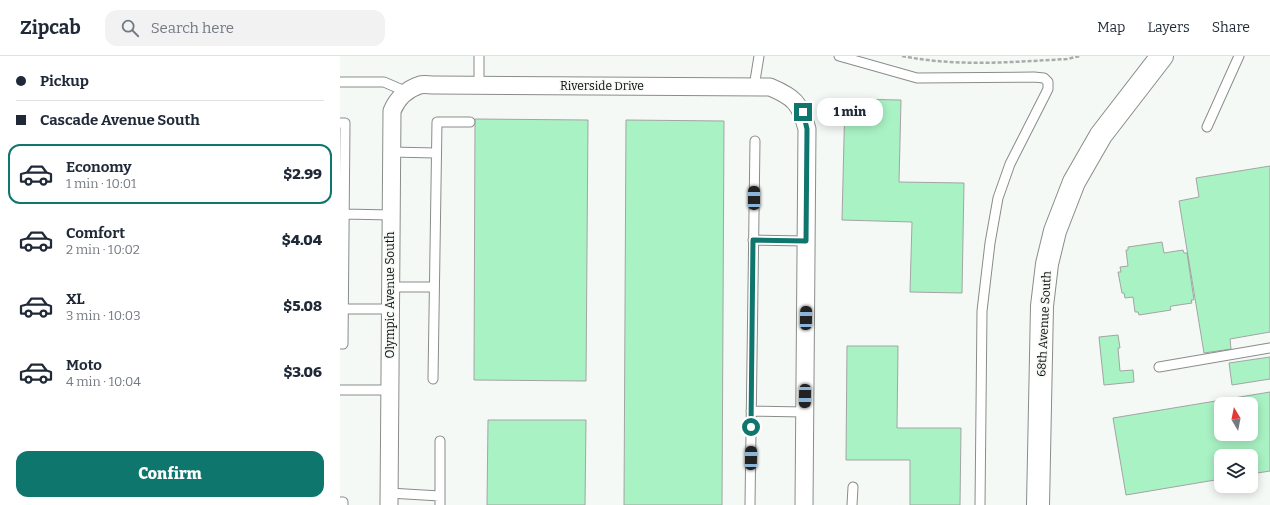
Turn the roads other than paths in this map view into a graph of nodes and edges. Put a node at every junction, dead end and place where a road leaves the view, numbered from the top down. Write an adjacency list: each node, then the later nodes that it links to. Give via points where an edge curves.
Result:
1 (479, 56): 7 (lane)
2 (758, 56): 8 (lane)
3 (839, 56): 41 (lane, via 917,78 1034,77 1044,78 1048,82 1048,89 1010,164 998,198 990,243 982,311)
4 (1162, 56): 42 (main road, 68th Avenue South, via 1101,134 1074,182 1055,231 1047,264 1042,306)
5 (1239, 56): 12 (lane)
6 (340, 82): 9 (lane, via 384,82)
7 (479, 85): 8 (street, Riverside Drive); 9 (street, Riverside Drive, via 420,85)
8 (754, 87): 19 (street, Riverside Drive, via 770,87 786,93 803,112 807,129)
9 (407, 92): 14 (street, Olympic Avenue South, via 396,102 392,111)
10 (470, 122): 15 (lane, via 437,122)
11 (340, 123): 16 (lane, via 345,123)
12 (1207, 127)
13 (755, 141): 18 (lane)
14 (391, 152): 15 (lane); 17 (street, Olympic Avenue South)
15 (436, 153): 21 (lane)
16 (344, 214): 17 (lane); 22 (lane)
17 (391, 215): 20 (street, Olympic Avenue South)
18 (753, 240): 19 (lane); 30 (lane)
19 (806, 241): 31 (street)
20 (390, 287): 21 (lane); 23 (street, Olympic Avenue South)
21 (434, 287): 27 (lane)
22 (343, 309): 23 (lane); 24 (lane, via 343,344)
23 (390, 309): 29 (street, Olympic Avenue South)
24 (340, 344)
25 (1270, 348): 26 (lane)
26 (1159, 367)
27 (433, 379)
28 (340, 390): 29 (lane)
29 (389, 390): 34 (street, Olympic Avenue South)
30 (751, 411): 31 (lane); 38 (lane)
31 (805, 412): 39 (street)
32 (440, 441): 35 (lane)
33 (853, 487): 40 (lane)
34 (389, 499): 35 (lane)
35 (440, 500)
36 (340, 502): 37 (lane, via 343,502)
37 (343, 505)
38 (750, 505)
39 (804, 505)
40 (852, 505)
41 (980, 505)
42 (1038, 505)

